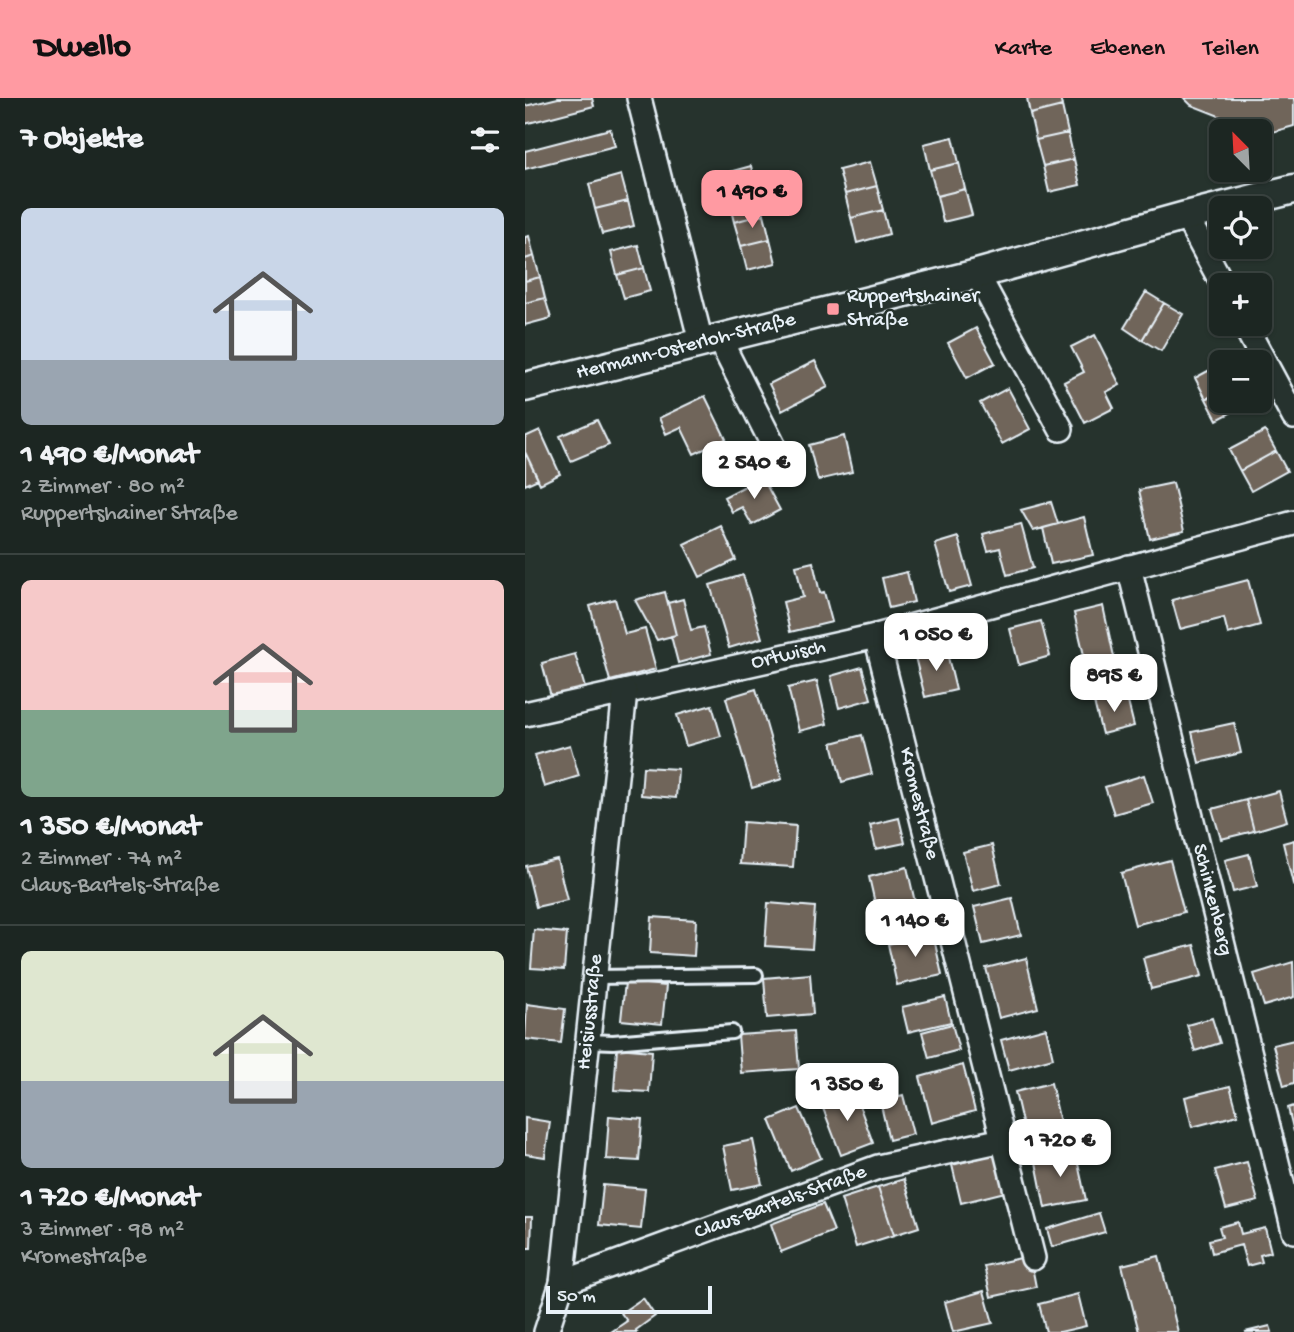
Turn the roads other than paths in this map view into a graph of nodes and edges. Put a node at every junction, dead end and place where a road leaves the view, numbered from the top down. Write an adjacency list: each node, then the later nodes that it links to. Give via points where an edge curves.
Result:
1 (639, 98): 7 (street)
2 (1294, 190): 3 (street, Hermann-Osterloh-Straße)
3 (1186, 216): 4 (street); 5 (street, Hermann-Osterloh-Straße)
4 (1217, 273)
5 (977, 274): 7 (street, Hermann-Osterloh-Straße); 10 (street)
6 (1250, 336): 9 (street)
7 (711, 340): 8 (street, Hermann-Osterloh-Straße); 11 (street, via 727,354)
8 (525, 387)
9 (1294, 417)
10 (1061, 429)
11 (773, 445)
12 (1294, 523): 13 (street, Ortwisch)
13 (1129, 567): 14 (street, Ortwisch); 22 (street, Schinkenberg)
14 (876, 636): 15 (street, Ortwisch); 21 (street, Kromestraße)
15 (625, 692): 16 (street, Ortwisch); 18 (street, Heisiusstraße)
16 (525, 714)
17 (756, 975): 18 (lane)
18 (595, 977): 20 (street, Heisiusstraße)
19 (732, 1032): 20 (lane)
20 (588, 1041): 24 (street, Heisiusstraße)
21 (1003, 1140): 23 (street, Kromestraße); 24 (street, Claus-Bartels-Straße, via 878,1167)
22 (1294, 1231)
23 (1033, 1258)
24 (562, 1283): 25 (street, Heisiusstraße)
25 (546, 1332)

